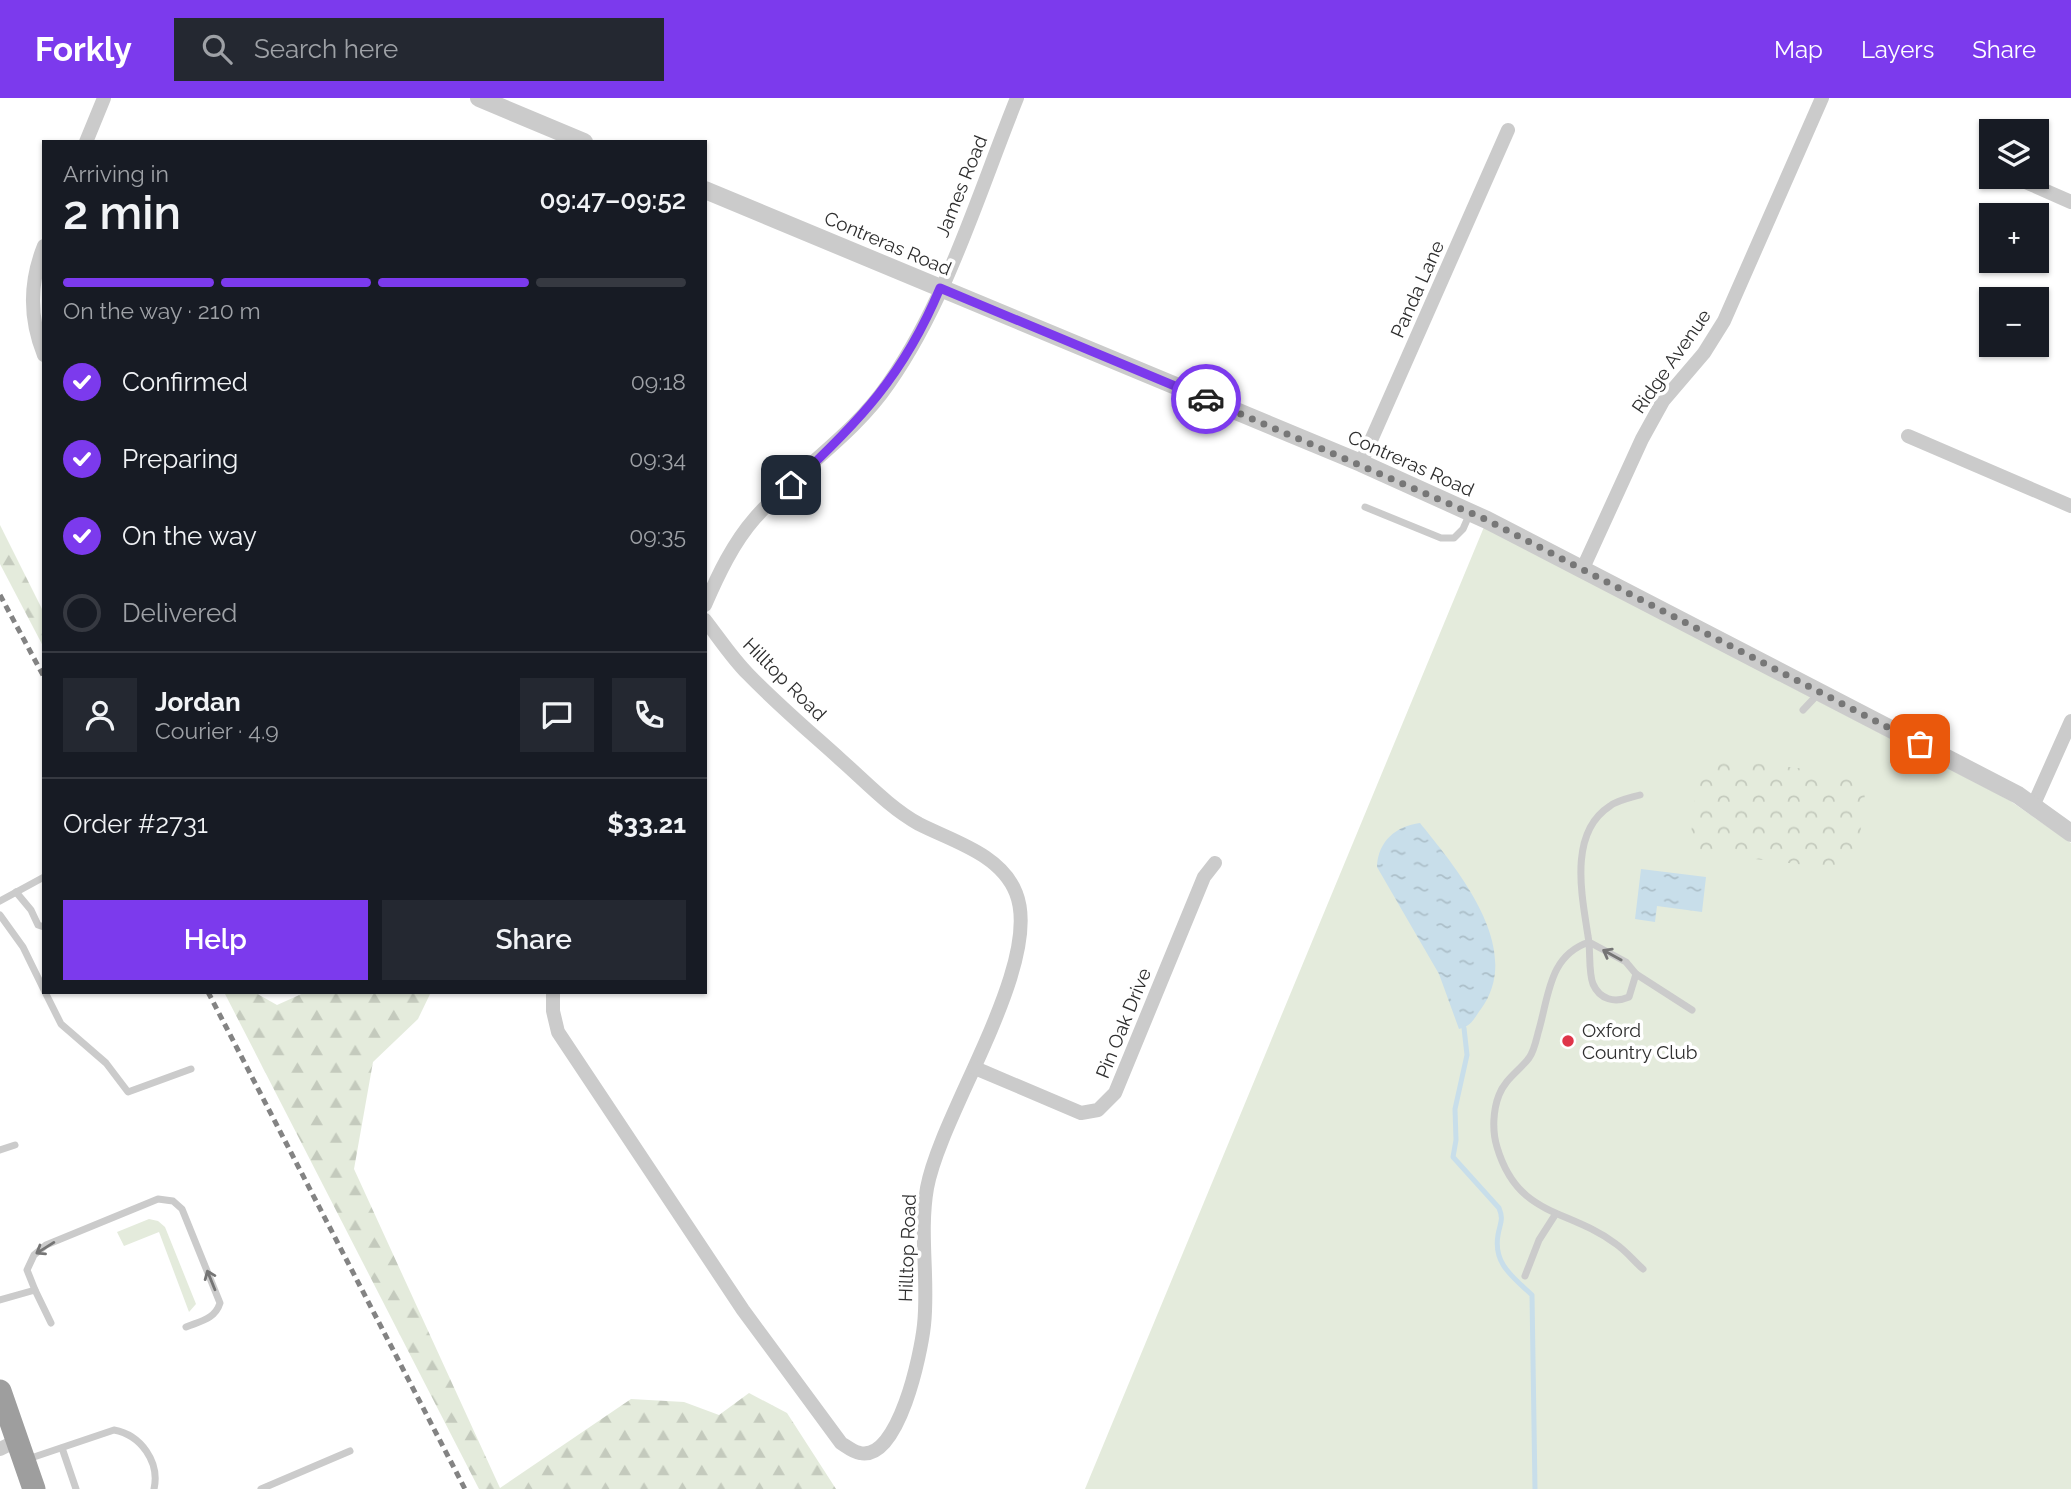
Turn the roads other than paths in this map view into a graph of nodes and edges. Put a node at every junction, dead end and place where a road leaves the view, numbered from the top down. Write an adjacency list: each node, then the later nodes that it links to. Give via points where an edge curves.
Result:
1 (104, 98): 6 (street)
2 (479, 98): 7 (street)
3 (1017, 98): 12 (street, James Road)
4 (1822, 98): 19 (street, Ridge Avenue, via 1724,321 1704,354 1663,401)
5 (1508, 130): 15 (street, Panda Lane)
6 (87, 140)
7 (579, 140)
8 (2041, 189): 10 (street)
9 (707, 191): 12 (street, Contreras Road)
10 (2071, 202)
11 (42, 252): 13 (street, via 32,307)
12 (940, 288): 15 (street, Contreras Road); 20 (street, via 921,334 888,385 846,435 755,518 721,568)
13 (42, 350)
14 (1909, 436): 16 (street)
15 (1361, 463): 18 (street, Contreras Road)
16 (2071, 506)
17 (1365, 507): 18 (lane, via 1441,538 1454,538)
18 (1471, 512): 19 (street, Contreras Road)
19 (1583, 568): 22 (street, Contreras Road)
20 (707, 600)
21 (707, 623): 40 (street, Hilltop Road, via 746,673 890,804 976,852 1001,870 1016,892 1021,922 1016,955)
22 (1821, 692): 23 (lane); 26 (street, Contreras Road)
23 (1803, 710)
24 (2071, 721): 26 (street)
25 (1640, 795): 34 (lane, via 1600,813 1586,839 1581,861)
26 (2034, 804): 27 (street, Contreras Road)
27 (2071, 832)
28 (1215, 863): 40 (street, Pin Oak Drive, via 1204,877 1115,1093 1098,1110 1081,1113)
29 (42, 878): 30 (lane)
30 (16, 892): 31 (lane); 33 (lane)
31 (0, 901)
32 (0, 915): 36 (lane, via 23,947)
33 (42, 926)
34 (1589, 942): 35 (lane, one-way to 34, via 1626,962); 35 (lane, via 1593,984 1604,998 1618,1002 1629,997); 44 (lane, via 1575,946 1554,971 1530,1057 1506,1082 1494,1116 1503,1168 1514,1184)
35 (1636, 974): 39 (lane)
36 (42, 987)
37 (46, 994): 41 (lane, via 70,1035 106,1063 128,1092)
38 (553, 994): 40 (street, Hilltop Road, via 558,1032 566,1044 790,1376 841,1443 860,1453 873,1452 889,1440 914,1373 924,1325 923,1230 928,1187 939,1147)
39 (1692, 1010)
40 (975, 1068)
41 (191, 1069)
42 (15, 1145): 43 (lane)
43 (0, 1150)
44 (1555, 1215): 45 (lane, via 1616,1244); 46 (lane)
45 (1643, 1269)
46 (1525, 1276)
47 (35, 1290): 48 (lane); 49 (lane); 50 (lane, one-way to 47, via 210,1318 219,1303 182,1209 173,1201 158,1199 46,1245 34,1255 27,1270)
48 (0, 1300)
49 (51, 1322)
50 (186, 1327)
51 (0, 1391): 53 (highway)
52 (62, 1448): 53 (lane); 56 (lane); 57 (lane, via 114,1430 127,1432 150,1457)
53 (14, 1450): 55 (highway)
54 (350, 1451): 58 (lane)
55 (34, 1489)
56 (76, 1489)
57 (154, 1489)
58 (261, 1489)

